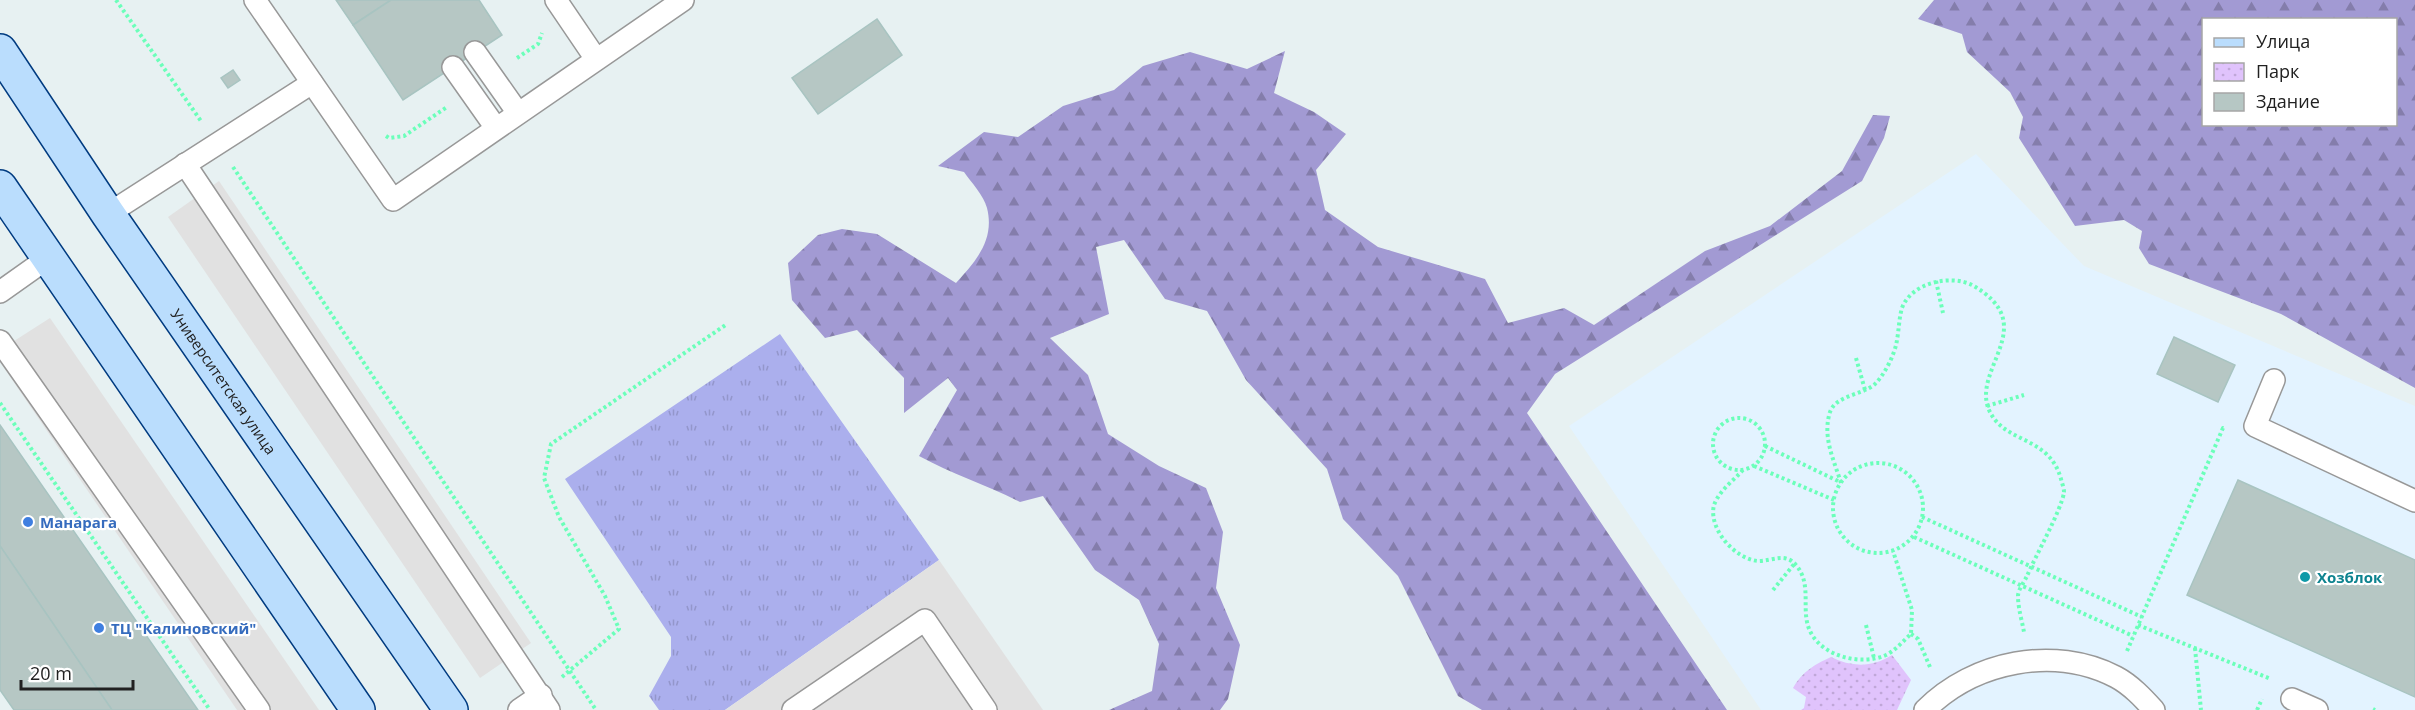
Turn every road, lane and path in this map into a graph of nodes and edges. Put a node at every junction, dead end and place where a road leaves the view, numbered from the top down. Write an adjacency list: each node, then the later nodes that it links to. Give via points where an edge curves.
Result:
1 (116, 0): 12 (path)
2 (255, 0): 9 (lane)
3 (556, 0): 7 (lane)
4 (683, 0): 7 (lane)
5 (0, 51): 15 (main road, Университетская улица)
6 (476, 52): 10 (lane)
7 (596, 59): 10 (lane)
8 (453, 67): 11 (lane)
9 (312, 83): 11 (lane, via 393,200); 12 (lane)
10 (518, 113): 11 (lane)
11 (496, 128)
12 (217, 144): 13 (lane); 49 (path)
13 (185, 164): 15 (lane); 52 (lane)
14 (0, 187): 16 (main road)
15 (108, 214): 56 (main road, Университетская улица)
16 (48, 258): 18 (lane); 55 (main road)
17 (1936, 281): 19 (path); 24 (path, via 1917,291 1903,306 1891,360 1874,385); 27 (path, via 1954,279 1970,284 1998,308 2004,340 1986,389)
18 (0, 292)
19 (1943, 314)
20 (727, 324): 49 (path, via 551,444 544,478 559,518 605,596 619,629)
21 (0, 340): 54 (lane)
22 (1856, 358): 24 (path)
23 (2274, 380): 34 (lane, via 2255,426)
24 (1865, 390): 32 (path, via 1846,397 1831,409 1828,440)
25 (2024, 395): 27 (path)
26 (0, 403): 53 (path)
27 (1987, 406): 39 (path, via 1994,422 2038,446 2062,480 2061,502)
28 (2234, 434): 42 (path, via 2223,428)
29 (1765, 446): 30 (path); 31 (path, via 1756,424 1746,419 1734,418 1715,431 1712,443 1721,464 1731,470); 32 (path)
30 (1754, 466): 31 (path); 33 (path)
31 (1743, 470): 38 (path, via 1720,494 1714,507 1721,536 1732,549 1748,558 1758,561 1785,557)
32 (1841, 483): 33 (path); 35 (path, via 1865,465 1895,467 1918,487)
33 (1834, 500): 37 (path, via 1838,530 1849,542 1877,554)
34 (2415, 501)
35 (1922, 517): 36 (path); 39 (path)
36 (1914, 537): 37 (path); 40 (path)
37 (1893, 551): 47 (path, via 1912,610 1911,634 1886,655)
38 (1794, 563): 41 (path); 47 (path, via 1803,574 1810,631 1821,645 1852,659)
39 (2031, 567): 40 (path); 42 (path)
40 (2022, 586): 45 (path); 48 (path, via 2018,594)
41 (1773, 590)
42 (2142, 617): 44 (path)
43 (1866, 625): 47 (path)
44 (2138, 625): 45 (path); 46 (path)
45 (2133, 636): 50 (path)
46 (2195, 648): 63 (path); 64 (path, via 2271,679)
47 (1874, 658)
48 (2027, 662): 50 (lane, via 2053,659); 61 (lane, via 1967,678)
49 (569, 671): 52 (path); 58 (path)
50 (2116, 677): 62 (lane)
51 (2292, 699): 65 (lane)
52 (545, 703): 57 (lane)
53 (210, 710)
54 (259, 710)
55 (358, 710)
56 (451, 710)
57 (519, 710)
58 (596, 710)
59 (793, 710): 60 (lane, via 925,620)
60 (986, 710)
61 (1925, 710)
62 (2154, 710)
63 (2201, 710)
64 (2257, 710)
65 (2317, 710)

